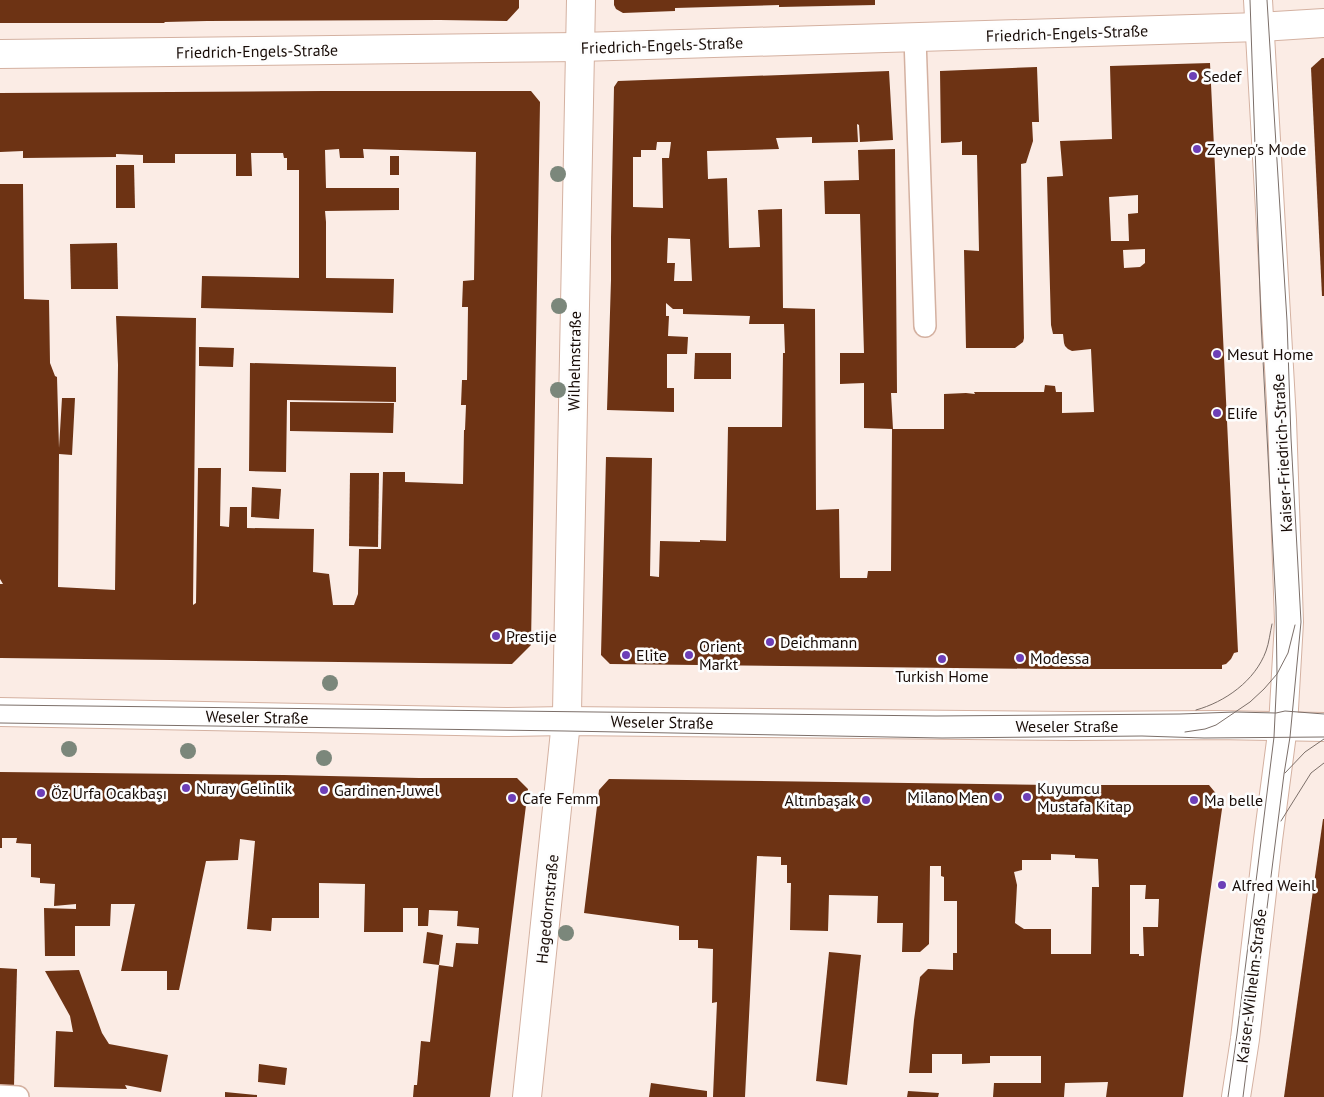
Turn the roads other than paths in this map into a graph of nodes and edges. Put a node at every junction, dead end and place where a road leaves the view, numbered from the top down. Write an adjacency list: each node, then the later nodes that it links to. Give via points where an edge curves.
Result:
1 (581, 0): 6 (street, Wilhelmstraße)
2 (1258, 0): 4 (street, Kaiser-Friedrich-Straße)
3 (1324, 23): 4 (street, Friedrich-Engels-Straße)
4 (1260, 27): 5 (street, Friedrich-Engels-Straße); 11 (street, Kaiser-Friedrich-Straße, via 1290,622)
5 (915, 38): 6 (street, Friedrich-Engels-Straße); 8 (lane)
6 (580, 47): 7 (street, Friedrich-Engels-Straße); 10 (street, Wilhelmstraße)
7 (0, 54)
8 (925, 326)
9 (0, 712): 10 (street, Weseler Straße)
10 (566, 721): 11 (street, Weseler Straße); 15 (street, Hagedornstraße)
11 (1284, 726): 12 (street, Weseler Straße); 16 (street, Kaiser-Wilhelm-Straße)
12 (1324, 727)
13 (0, 1096): 14 (lane)
14 (18, 1097)
15 (527, 1097)
16 (1236, 1097)

